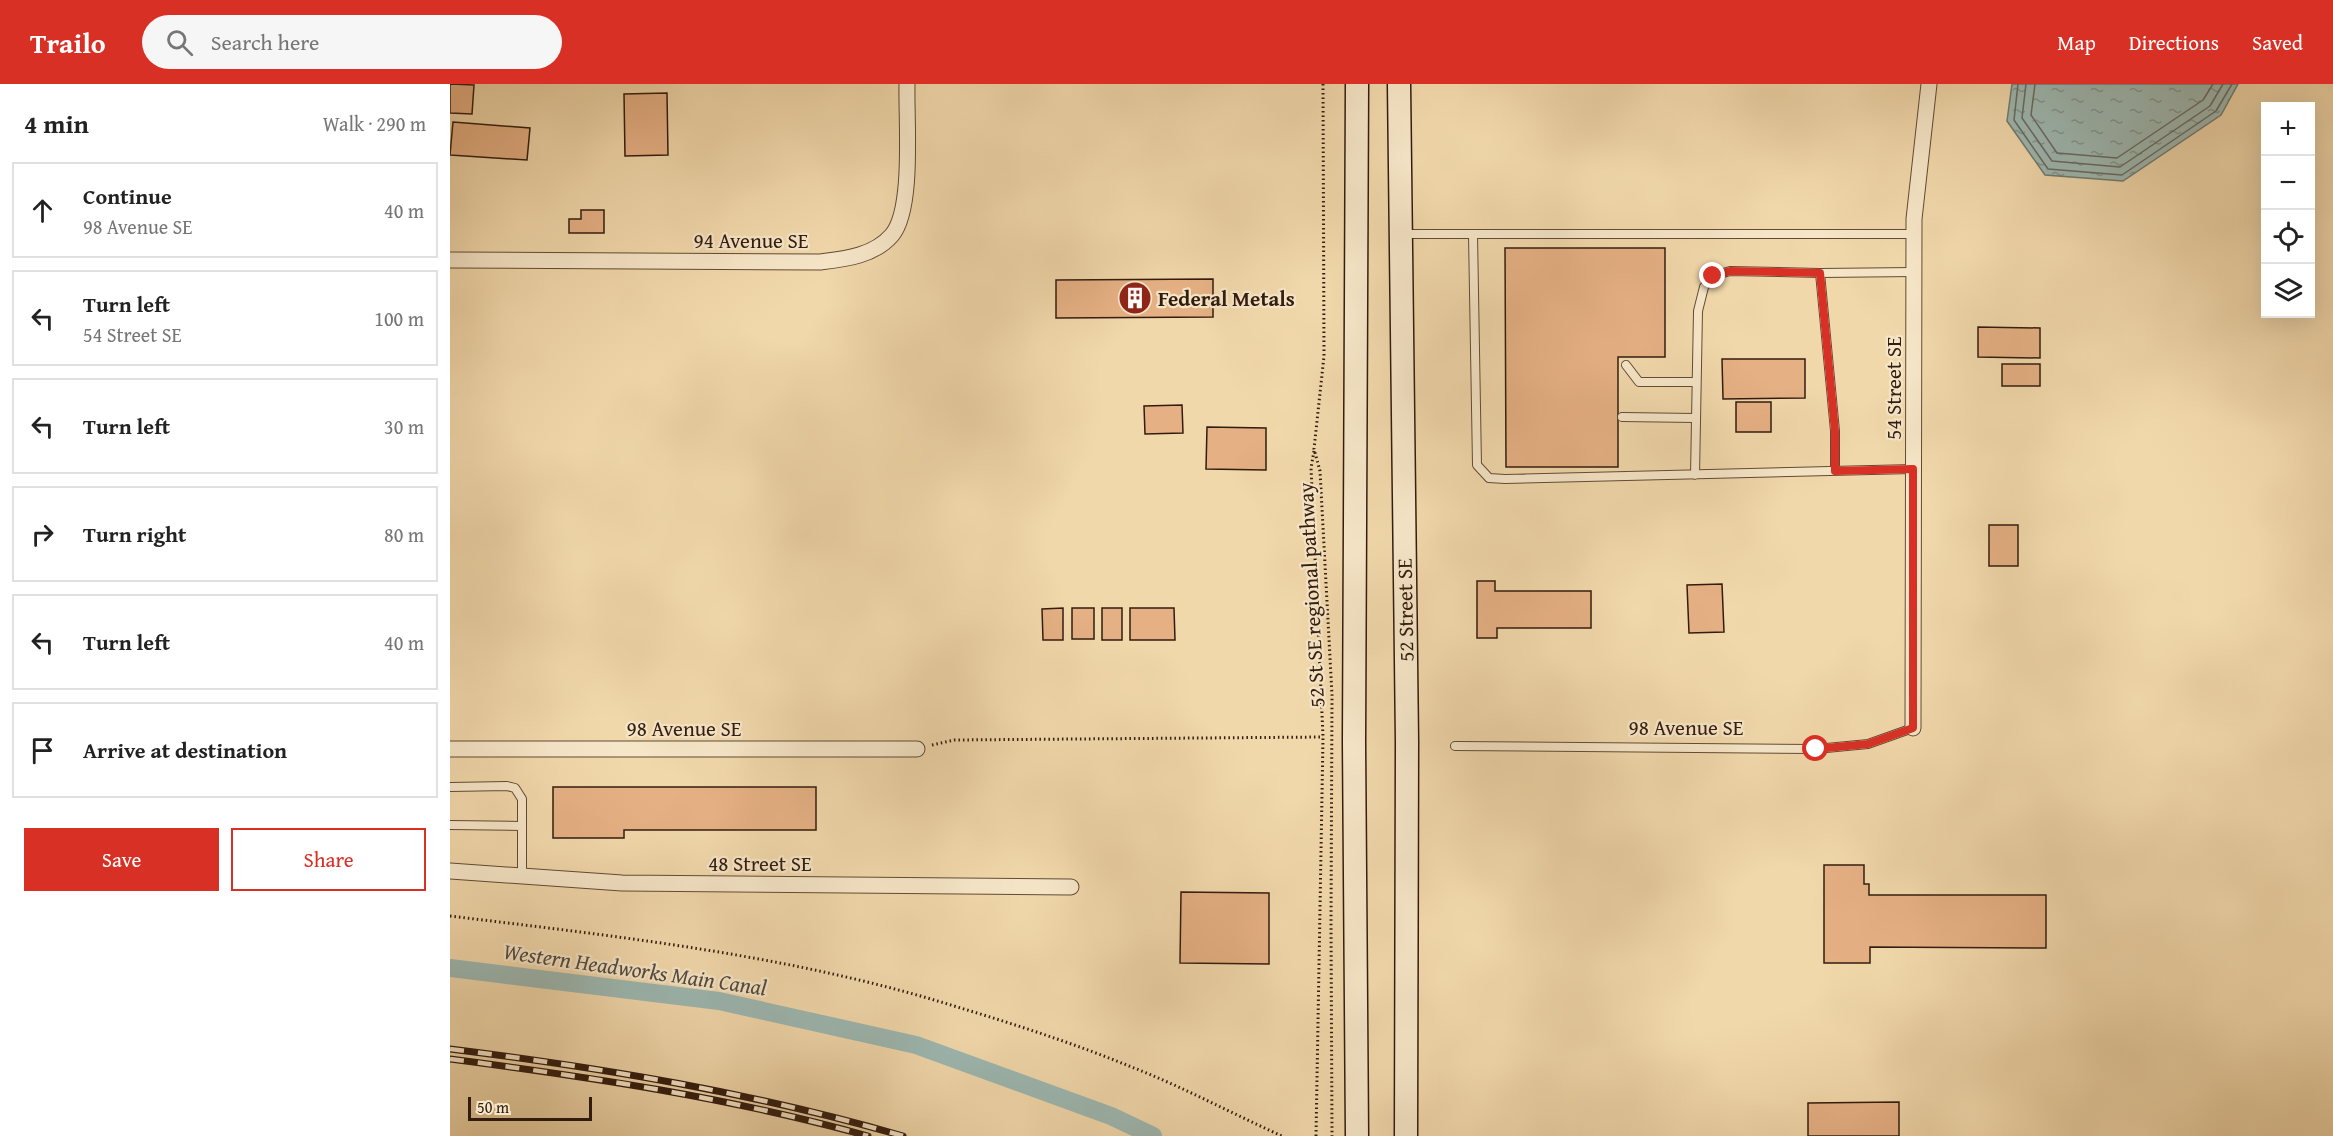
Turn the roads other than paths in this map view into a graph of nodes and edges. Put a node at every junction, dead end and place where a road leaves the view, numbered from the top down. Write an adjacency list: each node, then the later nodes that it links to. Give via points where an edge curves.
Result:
1 (908, 84): 8 (street, 94 Avenue SE, via 906,191 901,220 892,235 869,252 820,261)
2 (1357, 84): 29 (main road, via 1354,742)
3 (1399, 84): 5 (main road, 52 Street SE)
4 (1929, 84): 7 (street, 54 Street SE)
5 (1401, 234): 6 (lane); 28 (main road, 52 Street SE, via 1407,742)
6 (1473, 234): 7 (lane); 17 (lane, via 1477,465 1489,478 1505,479)
7 (1914, 234): 9 (street, 54 Street SE)
8 (450, 260)
9 (1914, 272): 10 (lane); 15 (street, 54 Street SE)
10 (1820, 273): 12 (lane, via 1730,271 1713,276 1704,287 1698,311); 16 (lane, via 1835,431)
11 (1626, 365): 12 (lane, via 1639,382)
12 (1695, 382): 14 (lane)
13 (1622, 417): 14 (lane)
14 (1695, 418): 17 (lane)
15 (1913, 469): 16 (lane); 18 (street, 54 Street SE)
16 (1835, 471): 17 (lane)
17 (1695, 475)
18 (1913, 728): 19 (lane, 98 Avenue SE, via 1868,744 1816,749)
19 (1455, 746)
20 (450, 749): 21 (street, 98 Avenue SE)
21 (917, 749)
22 (450, 787): 24 (lane, via 515,788 522,799)
23 (450, 825): 24 (lane)
24 (522, 826): 26 (lane)
25 (450, 871): 26 (street, 48 Street SE)
26 (522, 876): 27 (street, 48 Street SE, via 622,883)
27 (1071, 886)
28 (1406, 1133)
29 (1358, 1136)

